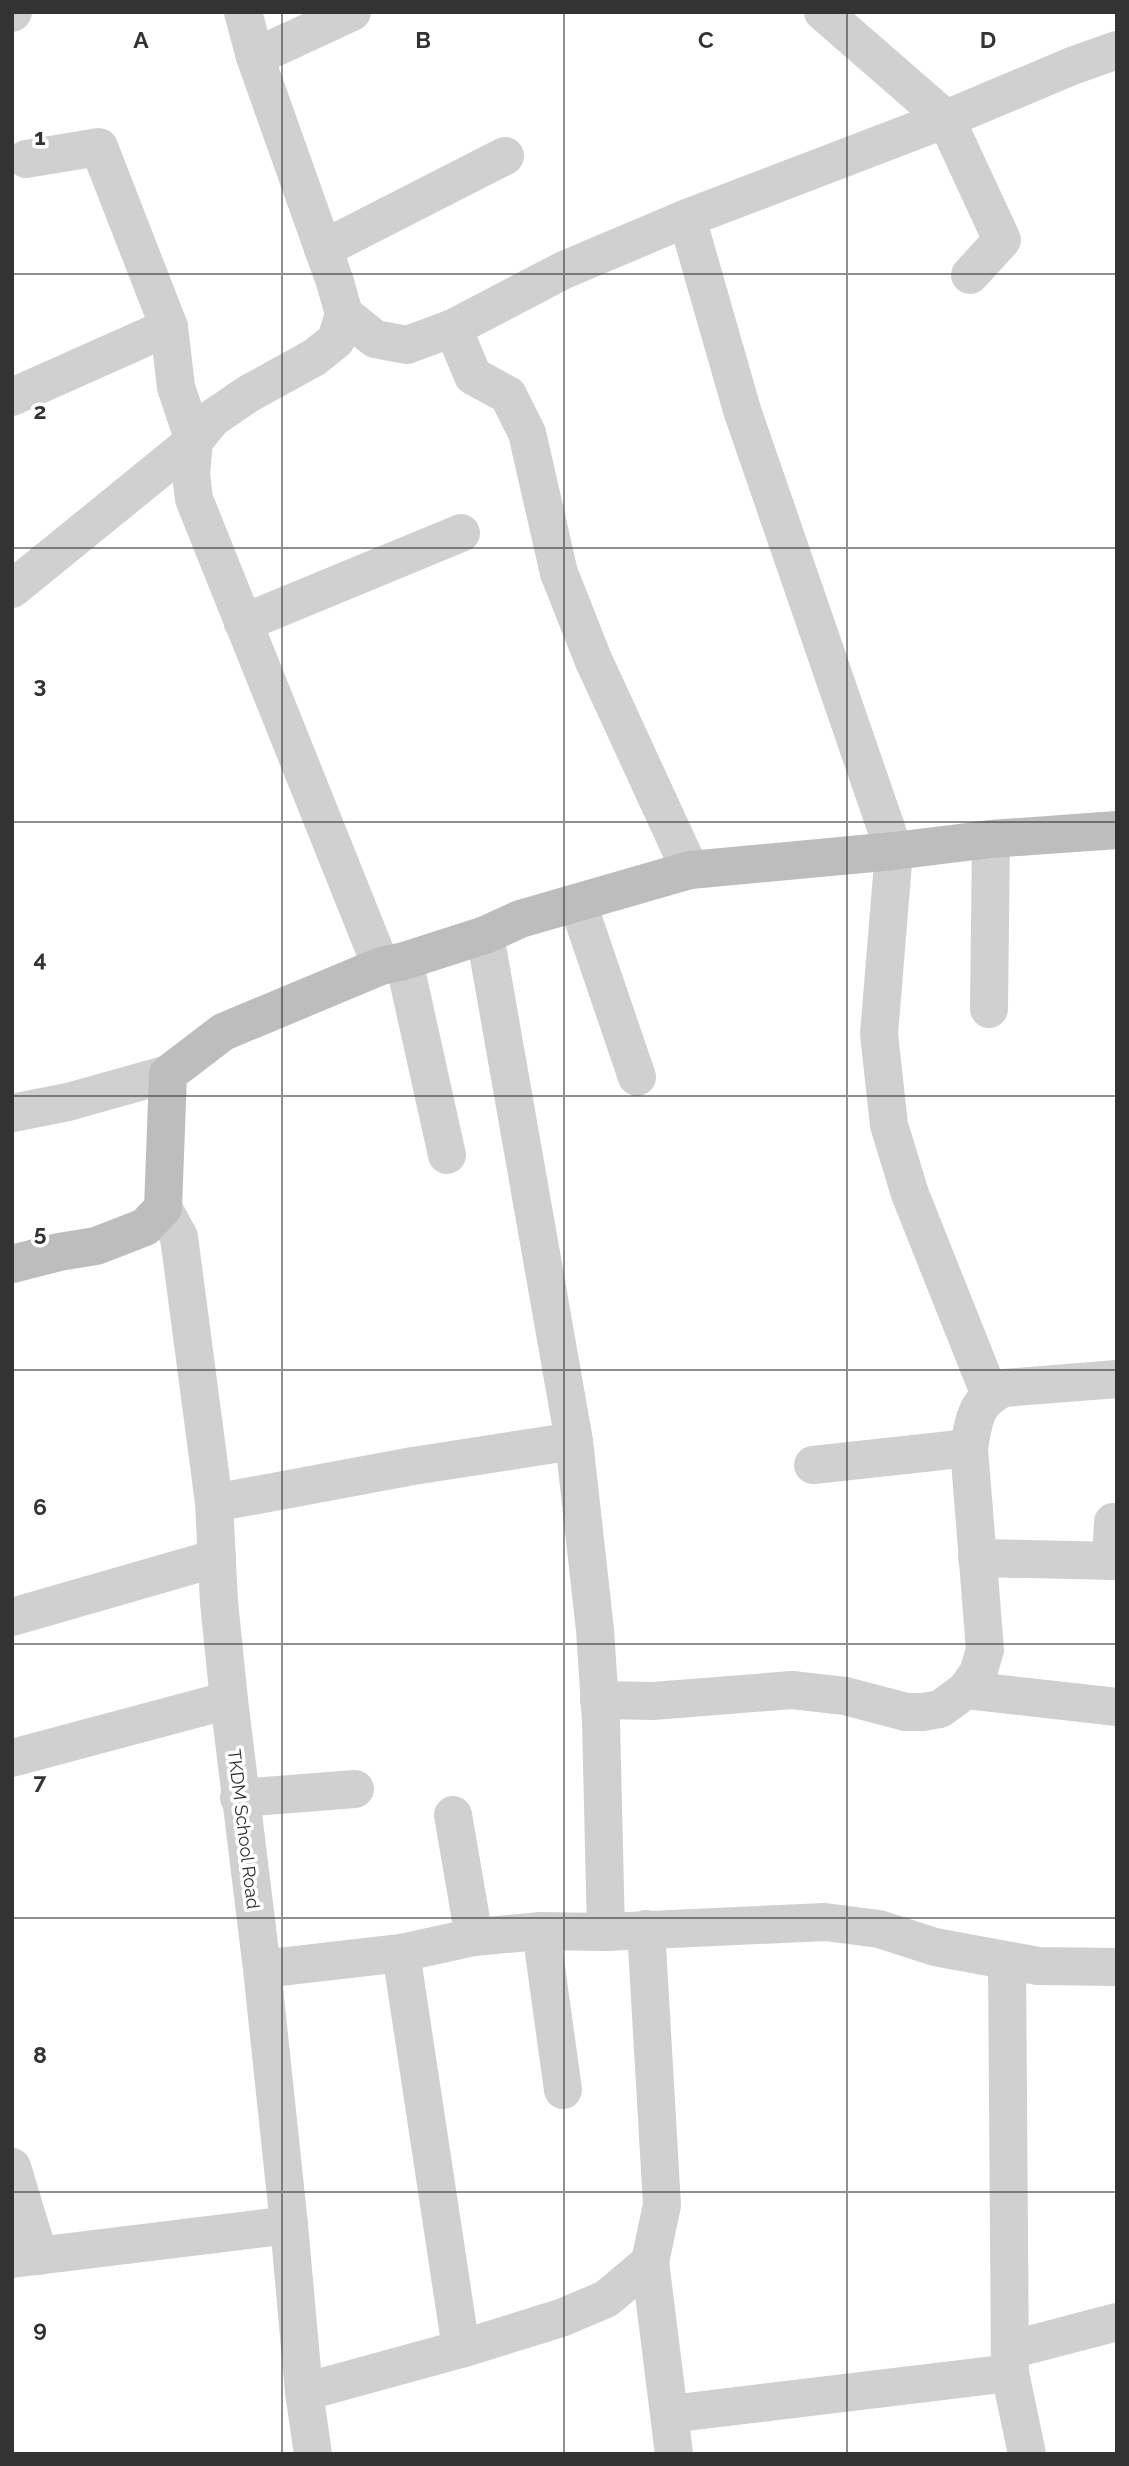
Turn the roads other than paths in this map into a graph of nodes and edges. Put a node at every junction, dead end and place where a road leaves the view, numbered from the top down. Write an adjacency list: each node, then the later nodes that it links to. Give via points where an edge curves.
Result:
1 (243, 12): 5 (street)
2 (352, 12): 5 (street)
3 (823, 12): 6 (street)
4 (1117, 50): 6 (street)
5 (255, 57): 10 (street)
6 (946, 119): 9 (street); 11 (street, via 1002,240)
7 (505, 156): 10 (street)
8 (26, 159): 13 (street, via 99,147)
9 (687, 218): 14 (street, via 564,270); 22 (street, via 742,410)
10 (323, 249): 12 (street)
11 (971, 275)
12 (344, 314): 14 (street, via 375,339 407,345); 16 (street, via 335,340 315,357 213,418)
13 (169, 327): 15 (street); 16 (street, via 176,387)
14 (453, 328): 23 (street, via 473,376 508,394 527,433 559,573 593,659)
15 (12, 397)
16 (194, 441): 18 (street); 19 (street, via 194,499)
17 (461, 533): 19 (street)
18 (12, 589)
19 (243, 623): 26 (street)
20 (1117, 830): 21 (street)
21 (991, 839): 22 (street); 27 (street)
22 (894, 851): 23 (street); 35 (street, via 879,1034 889,1125 911,1194)
23 (690, 870): 24 (street)
24 (578, 904): 25 (street, via 520,919); 29 (street)
25 (485, 935): 26 (street); 36 (street)
26 (393, 964): 28 (street, via 223,1032); 31 (street)
27 (989, 1009)
28 (168, 1074): 30 (street); 32 (street)
29 (637, 1077)
30 (12, 1113)
31 (447, 1155)
32 (163, 1208): 33 (street, via 145,1227 96,1247); 39 (street, TKDM School Road, via 178,1237)
33 (12, 1264)
34 (1117, 1379): 35 (street, via 1004,1388)
35 (990, 1395): 37 (street, via 980,1405)
36 (574, 1441): 39 (street); 47 (street)
37 (969, 1448): 38 (street); 42 (street)
38 (813, 1465)
39 (215, 1503): 41 (street, TKDM School Road)
40 (1117, 1523): 43 (street, via 1113,1522)
41 (216, 1558): 44 (street); 46 (street, TKDM School Road)
42 (978, 1558): 43 (street); 45 (street, via 985,1650 978,1673)
43 (1114, 1561)
44 (12, 1617)
45 (966, 1690): 47 (street, via 940,1709 923,1712 792,1690); 48 (street)
46 (229, 1700): 49 (street); 51 (street, TKDM School Road)
47 (599, 1700): 55 (street)
48 (1117, 1707)
49 (12, 1758)
50 (355, 1789): 51 (street)
51 (239, 1798): 60 (street, TKDM School Road)
52 (453, 1815): 56 (street)
53 (646, 1929): 55 (street); 58 (street, via 824,1922 879,1929 935,1947); 65 (street, via 662,2205)
54 (541, 1931): 55 (street); 56 (street); 61 (street)
55 (606, 1931)
56 (474, 1937): 57 (street)
57 (401, 1953): 60 (street); 67 (street)
58 (1007, 1961): 59 (street); 68 (street)
59 (1117, 1967)
60 (262, 1969): 63 (street, TKDM School Road)
61 (563, 2091)
62 (12, 2168): 64 (street)
63 (289, 2225): 64 (street); 69 (street, TKDM School Road)
64 (25, 2258)
65 (650, 2262): 67 (street, via 606,2300); 70 (street)
66 (1117, 2322): 68 (street)
67 (461, 2349): 69 (street)
68 (1010, 2361): 70 (street); 73 (street)
69 (304, 2392): 71 (street, TKDM School Road)
70 (670, 2414): 72 (street)
71 (313, 2454)
72 (674, 2454)
73 (1027, 2454)

